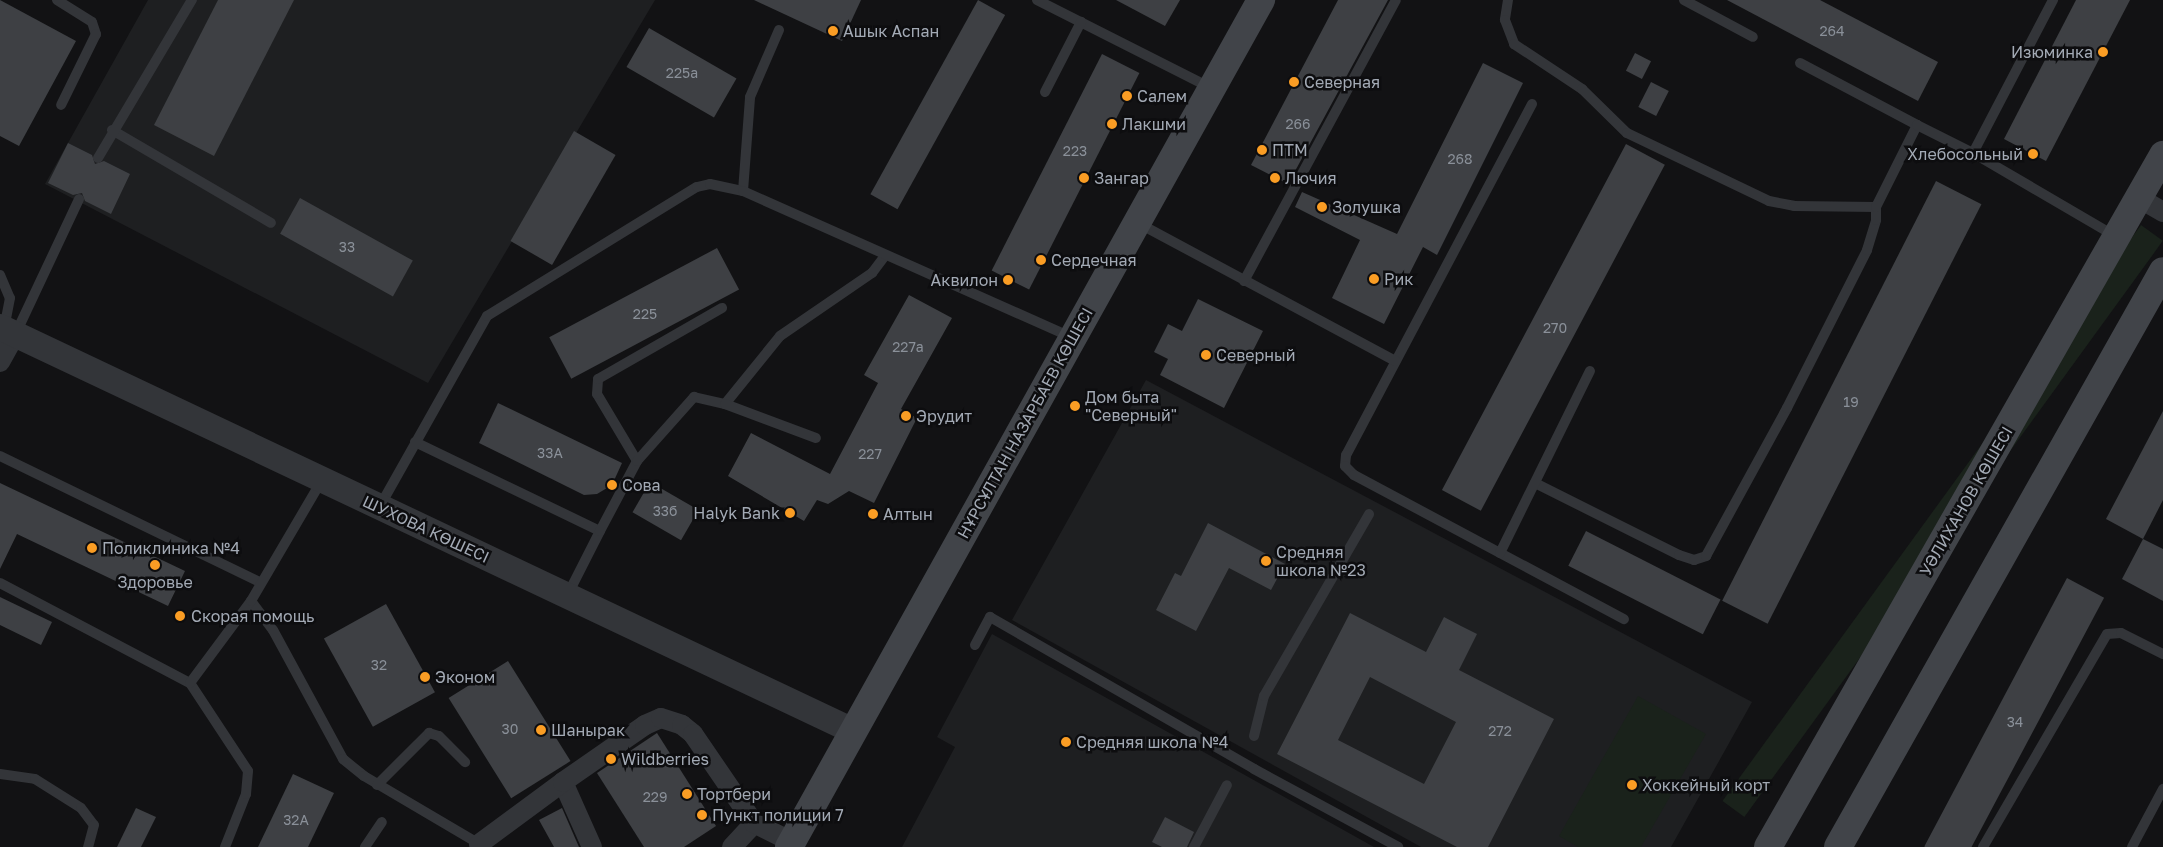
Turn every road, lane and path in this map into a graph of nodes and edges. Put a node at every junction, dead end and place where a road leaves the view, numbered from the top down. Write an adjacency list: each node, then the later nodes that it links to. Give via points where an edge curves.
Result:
1 (56, 0): 16 (lane, via 92,22 96,34)
2 (192, 0): 18 (lane)
3 (1037, 0): 9 (lane)
4 (1261, 0): 13 (main road, НҰРСҰЛТАН НАЗАРБАЕВ КӨШЕСІ)
5 (1396, 0): 33 (lane)
6 (1508, 0): 25 (lane, via 1505,20 1514,44 1582,88 1627,133 1770,202 1794,206)
7 (1684, 0): 11 (lane)
8 (2053, 0): 19 (lane)
9 (1081, 22): 13 (lane); 14 (lane)
10 (779, 30): 22 (lane, via 750,97)
11 (1753, 37)
12 (1800, 63): 17 (lane)
13 (1212, 89): 27 (main road, НҰРСҰЛТАН НАЗАРБАЕВ КӨШЕСІ)
14 (1045, 92)
15 (1532, 104): 37 (lane)
16 (61, 105)
17 (1917, 125): 19 (lane); 25 (lane)
18 (112, 130): 21 (lane); 28 (lane)
19 (1973, 152): 29 (lane)
20 (2163, 156): 24 (main road, УӘЛИХАНОВ КӨШЕСІ)
21 (98, 158)
22 (743, 191): 30 (lane); 42 (lane, via 710,184 697,187 495,310 473,336)
23 (79, 198): 35 (lane)
24 (2139, 198): 26 (street); 29 (main road, УӘЛИХАНОВ КӨШЕСІ)
25 (1876, 207): 46 (lane, via 1876,220 1867,250 1787,408 1706,556 1694,560 1679,555)
26 (2163, 212)
27 (1136, 222): 33 (lane); 36 (main road, НҰРСҰЛТАН НАЗАРБАЕВ КӨШЕСІ)
28 (271, 223)
29 (2117, 237): 79 (main road, УӘЛИХАНОВ КӨШЕСІ)
30 (885, 256): 36 (lane); 40 (lane, via 872,272 780,336)
31 (2163, 270): 80 (main road)
32 (0, 275): 35 (lane, via 10,298)
33 (1244, 281): 37 (lane)
34 (722, 308): 44 (lane, via 598,378 597,394)
35 (6, 330): 38 (street); 45 (street, ШУХОВА КӨШЕСІ)
36 (1072, 338): 59 (main road, НҰРСҰЛТАН НАЗАРБАЕВ КӨШЕСІ)
37 (1395, 361): 50 (lane, via 1346,455 1345,466 1354,475)
38 (0, 362)
39 (1590, 371): 46 (lane)
40 (725, 404): 41 (lane); 44 (lane, via 699,397 689,400)
41 (816, 438)
42 (415, 442): 47 (lane); 49 (lane)
43 (0, 456): 51 (lane)
44 (637, 461): 49 (lane)
45 (322, 480): 47 (street, ШУХОВА КӨШЕСІ); 51 (lane)
46 (1535, 484): 50 (lane)
47 (379, 506): 53 (street, ШУХОВА КӨШЕСІ)
48 (1369, 514): 60 (lane, via 1264,696)
49 (600, 531): 53 (lane)
50 (1500, 553): 55 (lane)
51 (260, 582): 54 (lane)
52 (0, 583): 58 (lane)
53 (567, 596): 59 (street, ШУХОВА КӨШЕСІ)
54 (251, 601): 58 (lane); 64 (lane, via 273,630 334,749 352,769)
55 (1624, 619)
56 (975, 645): 78 (lane, via 990,617 1254,770)
57 (2163, 654): 71 (lane, via 2121,633 2106,634)
58 (190, 683): 73 (lane, via 248,771 246,794)
59 (853, 731): 69 (main road, НҰРСҰЛТАН НАЗАРБАЕВ КӨШЕСІ)
60 (1254, 736)
61 (465, 762): 64 (lane, via 439,736 429,732)
62 (0, 774): 72 (lane, via 35,779 81,808 94,825)
63 (563, 782): 68 (street, via 645,725 661,718 670,719 694,734); 70 (street); 75 (street)
64 (377, 785): 70 (lane)
65 (1227, 785): 77 (lane)
66 (2163, 789): 81 (lane)
67 (382, 822): 74 (lane)
68 (754, 824): 69 (street); 76 (street)
69 (791, 844)
70 (482, 846)
71 (1986, 846)
72 (88, 847)
73 (225, 847)
74 (366, 847)
75 (592, 847)
76 (732, 847)
77 (1194, 847)
78 (1398, 847)
79 (1768, 847)
80 (1838, 847)
81 (2132, 847)

